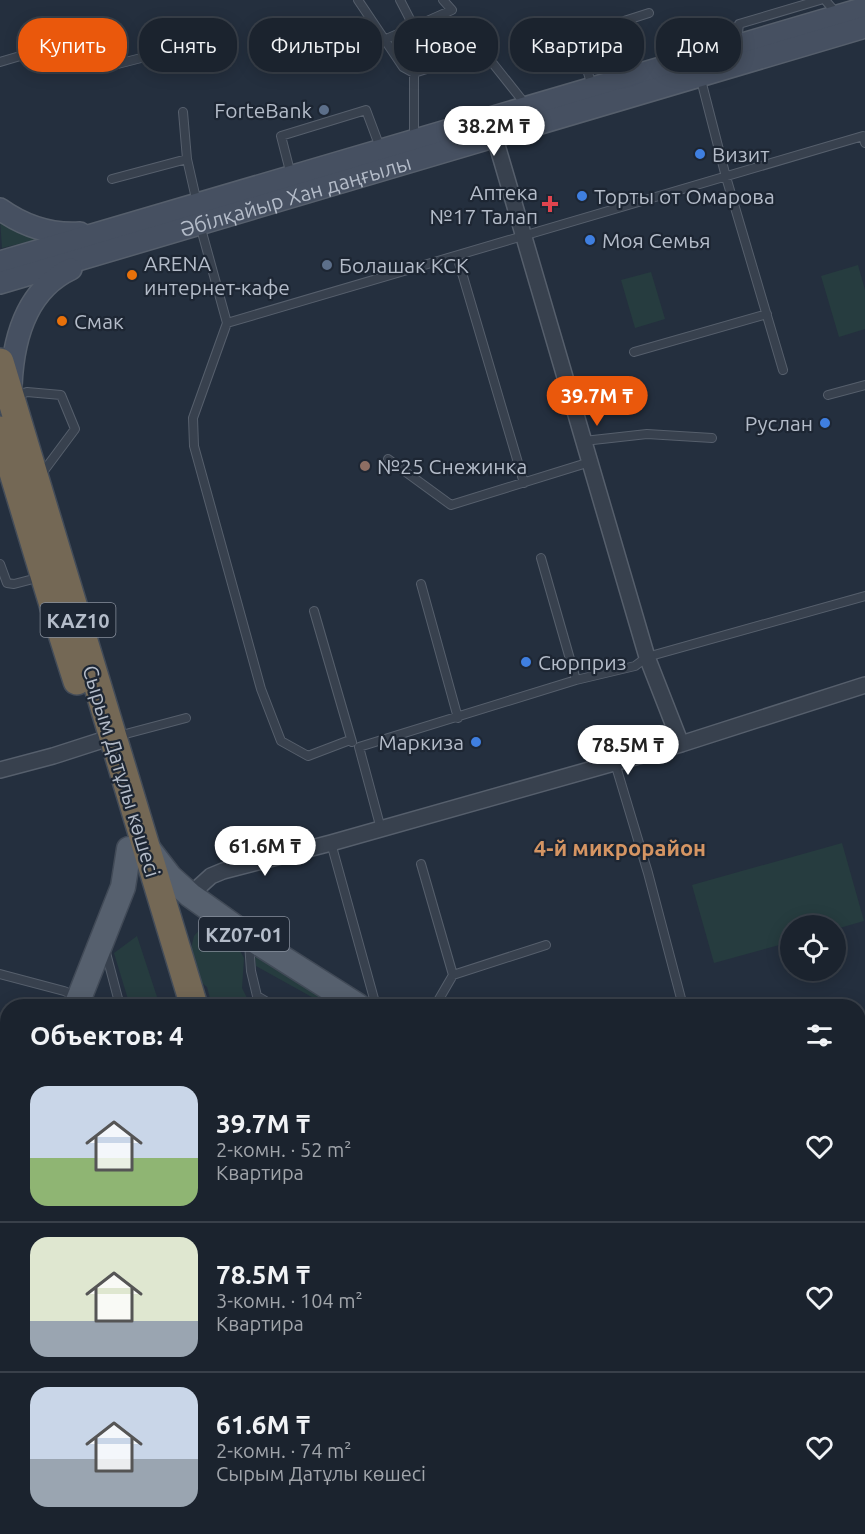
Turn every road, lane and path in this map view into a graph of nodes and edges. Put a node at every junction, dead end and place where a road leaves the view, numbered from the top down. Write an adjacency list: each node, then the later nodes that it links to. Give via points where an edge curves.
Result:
1 (358, 0): 14 (lane)
2 (399, 0): 8 (lane)
3 (443, 0): 9 (lane, via 452,10)
4 (820, 0): 11 (lane)
5 (832, 8): 6 (main road, Әбілқайыр Хан даңғылы); 15 (main road, Әбілқайыр Хан даңғылы)
6 (865, 8)
7 (649, 13): 10 (lane)
8 (409, 18)
9 (434, 18)
10 (633, 18)
11 (741, 23)
12 (865, 27): 16 (main road, Әбілқайыр Хан даңғылы)
13 (394, 36): 14 (lane)
14 (384, 40): 23 (lane, via 403,67)
15 (741, 43)
16 (741, 57)
17 (139, 59): 18 (lane, via 102,68 72,65 60,44)
18 (0, 62)
19 (588, 72): 24 (lane)
20 (672, 72): 24 (main road, Әбілқайыр Хан даңғылы)
21 (681, 72): 27 (main road, Әбілқайыр Хан даңғылы)
22 (699, 72): 33 (lane)
23 (414, 73): 25 (lane, via 483,51); 28 (lane)
24 (592, 87): 25 (main road, Әбілқайыр Хан даңғылы)
25 (528, 106): 27 (main road, Әбілқайыр Хан даңғылы)
26 (183, 112): 31 (lane)
27 (492, 127): 28 (main road, Әбілқайыр Хан даңғылы); 36 (main road, Әбілқайыр Хан даңғылы); 37 (street)
28 (414, 141): 30 (main road, Әбілқайыр Хан даңғылы)
29 (865, 143): 33 (lane, via 863,136)
30 (381, 150): 32 (main road, Әбілқайыр Хан даңғылы); 32 (lane, via 366,111 281,136)
31 (187, 159): 34 (lane); 36 (lane)
32 (291, 177): 36 (main road, Әбілқайыр Хан даңғылы)
33 (726, 177): 37 (lane); 42 (lane)
34 (112, 180)
35 (0, 209): 38 (main road, via 49,232)
36 (198, 214): 38 (main road, Әбілқайыр Хан даңғылы); 43 (lane)
37 (524, 237): 39 (lane); 52 (street)
38 (110, 240): 40 (main road, Әбілқайыр Хан даңғылы); 41 (main road, Әбілқайыр Хан даңғылы); 49 (main road, via 37,294 16,346)
39 (457, 256): 43 (lane); 56 (lane)
40 (0, 262)
41 (0, 283)
42 (767, 314): 44 (lane); 46 (lane)
43 (227, 323): 69 (lane, via 193,418 194,446 261,689 281,741 308,756)
44 (634, 352)
45 (0, 362): 49 (highway, Сырым Датұлы көшесі / KAZ10)
46 (783, 370)
47 (865, 385): 48 (lane)
48 (828, 394)
49 (11, 397): 55 (highway, Сырым Датұлы көшесі / KAZ10); 55 (lane, via 27,392 61,395 75,429)
50 (0, 430): 55 (highway, Сырым Датұлы көшесі / KAZ10)
51 (712, 438): 52 (lane, via 647,434)
52 (584, 441): 54 (street)
53 (388, 459): 56 (lane, via 452,505)
54 (591, 462): 56 (lane); 63 (street)
55 (14, 478): 59 (highway, Сырым Датұлы көшесі / KAZ10); 68 (highway, Сырым Датұлы көшесі / KAZ10)
56 (524, 483)
57 (541, 558): 64 (lane)
58 (0, 564): 59 (lane, via 7,583)
59 (43, 576): 68 (highway, Сырым Датұлы көшесі / KAZ10)
60 (421, 584): 67 (lane)
61 (865, 596): 63 (lane)
62 (314, 611): 69 (lane)
63 (647, 657): 64 (lane, via 635,666); 70 (street)
64 (576, 680): 67 (lane)
65 (865, 686): 70 (street)
66 (186, 718): 68 (lane)
67 (458, 718): 71 (lane)
68 (104, 739): 73 (street); 76 (highway, Сырым Датұлы көшесі / KAZ10)
69 (350, 740): 71 (lane)
70 (681, 744): 72 (street)
71 (359, 747): 74 (lane)
72 (615, 763): 74 (street); 95 (lane)
73 (0, 770)
74 (381, 829): 75 (street)
75 (331, 843): 78 (street, via 223,871 211,876); 93 (lane)
76 (137, 846): 78 (main road, KZ07-01); 80 (main road); 88 (highway, Сырым Датұлы көшесі / KAZ10); 89 (highway, Сырым Датұлы көшесі / KAZ10)
77 (421, 864): 83 (lane)
78 (190, 895): 79 (main road, KZ07-01)
79 (249, 937): 84 (lane); 92 (main road, KZ07-01)
80 (103, 942): 86 (main road); 87 (lane)
81 (546, 945): 83 (lane)
82 (0, 974): 85 (lane, via 64,991)
83 (453, 975): 94 (lane)
84 (257, 996): 90 (lane); 91 (lane)
85 (74, 999)
86 (79, 999)
87 (118, 999)
88 (175, 999)
89 (192, 999)
90 (258, 999)
91 (262, 999)
92 (347, 999)
93 (357, 999)
94 (439, 999)
95 (681, 999)

